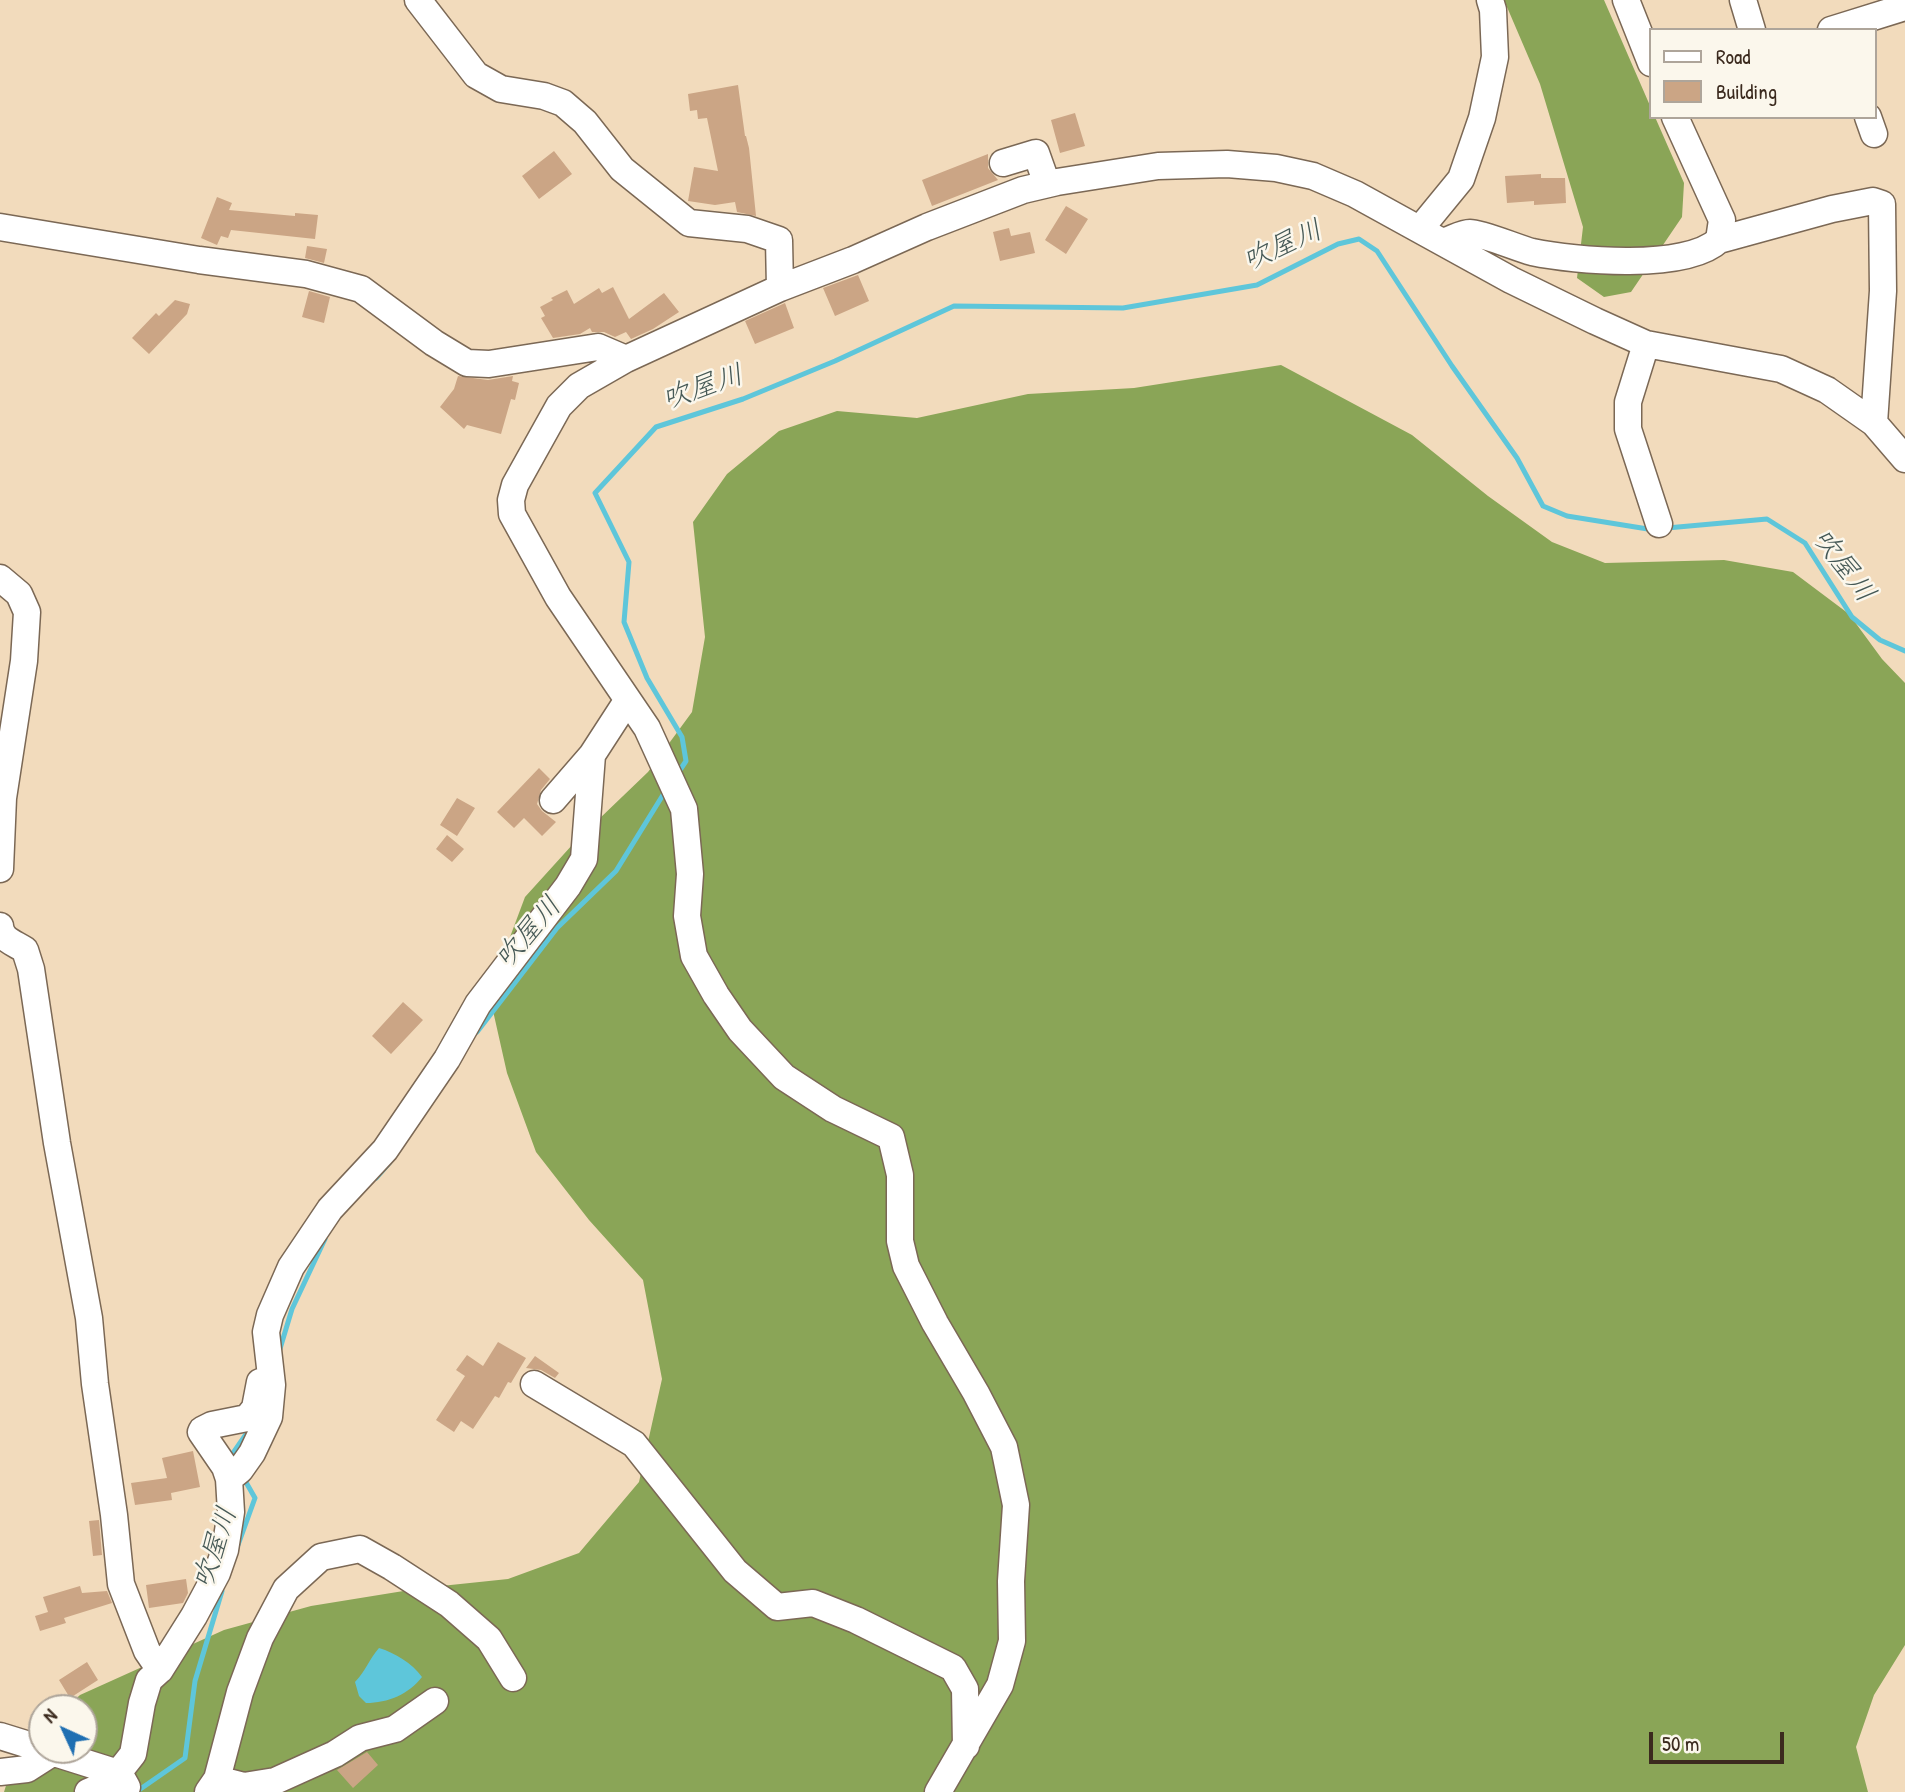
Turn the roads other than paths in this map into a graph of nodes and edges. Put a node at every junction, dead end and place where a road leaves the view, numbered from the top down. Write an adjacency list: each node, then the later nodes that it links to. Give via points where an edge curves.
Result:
1 (418, 0): 16 (street, via 477,75 500,89 563,103 585,122 622,169 689,223 747,229 779,240)
2 (1490, 0): 13 (street, via 1495,57 1482,118 1461,179)
3 (1626, 0): 8 (street)
4 (1743, 0): 6 (street)
5 (1905, 7): 7 (street)
6 (1751, 28)
7 (1838, 28)
8 (1650, 60)
9 (1676, 119): 14 (street, via 1722,220)
10 (1003, 163): 11 (street, via 1035,153)
11 (1047, 184): 13 (street, via 1158,166 1276,168 1313,176); 16 (street)
12 (0, 227): 18 (street, via 306,274 361,289 467,363 489,364 598,347)
13 (1420, 229): 15 (street)
14 (1719, 240): 15 (street, via 1682,257 1633,260 1532,252 1470,233); 19 (street, via 1832,209 1873,201 1882,204 1883,291)
15 (1444, 242): 17 (street, via 1511,280)
16 (780, 288): 18 (street)
17 (1646, 344): 19 (street, via 1781,369 1826,390); 21 (street, via 1628,402 1628,429)
18 (626, 359): 23 (street, via 579,386 559,406 511,500 512,514 558,597)
19 (1874, 423): 20 (street)
20 (1905, 459)
21 (1659, 524)
22 (0, 578): 26 (street, via 19,594 27,612 3,799)
23 (627, 701): 24 (street); 36 (street, via 647,728 684,809 690,874 687,916 694,956 740,1030 783,1077 891,1138 900,1175 900,1241 906,1266 1004,1447 1016,1505 1012,1642 1000,1685)
24 (592, 755): 25 (street); 30 (street, via 584,859 478,1004 385,1150 330,1209 291,1267 266,1332 272,1385 269,1417 252,1453)
25 (553, 800)
26 (0, 869)
27 (0, 926): 31 (street, via 7,940 25,950 31,970 89,1318 121,1584 147,1651)
28 (260, 1379): 30 (street, via 255,1408 247,1419 212,1425 201,1432)
29 (534, 1384): 36 (street, via 634,1444 735,1571 777,1607 813,1603 953,1668 965,1689)
30 (229, 1479): 31 (street, via 229,1532 217,1573)
31 (160, 1670): 40 (street, via 149,1680)
32 (513, 1678): 41 (street, via 489,1639 449,1604 391,1567 360,1549 321,1557 286,1589 260,1638)
33 (435, 1701): 41 (street, via 396,1729 359,1738 275,1781)
34 (0, 1736): 35 (street)
35 (28, 1745)
36 (966, 1746): 43 (street)
37 (32, 1764): 39 (street, via 27,1769)
38 (79, 1764): 40 (street)
39 (0, 1772)
40 (123, 1781): 42 (street)
41 (212, 1786)
42 (88, 1792)
43 (938, 1792)

